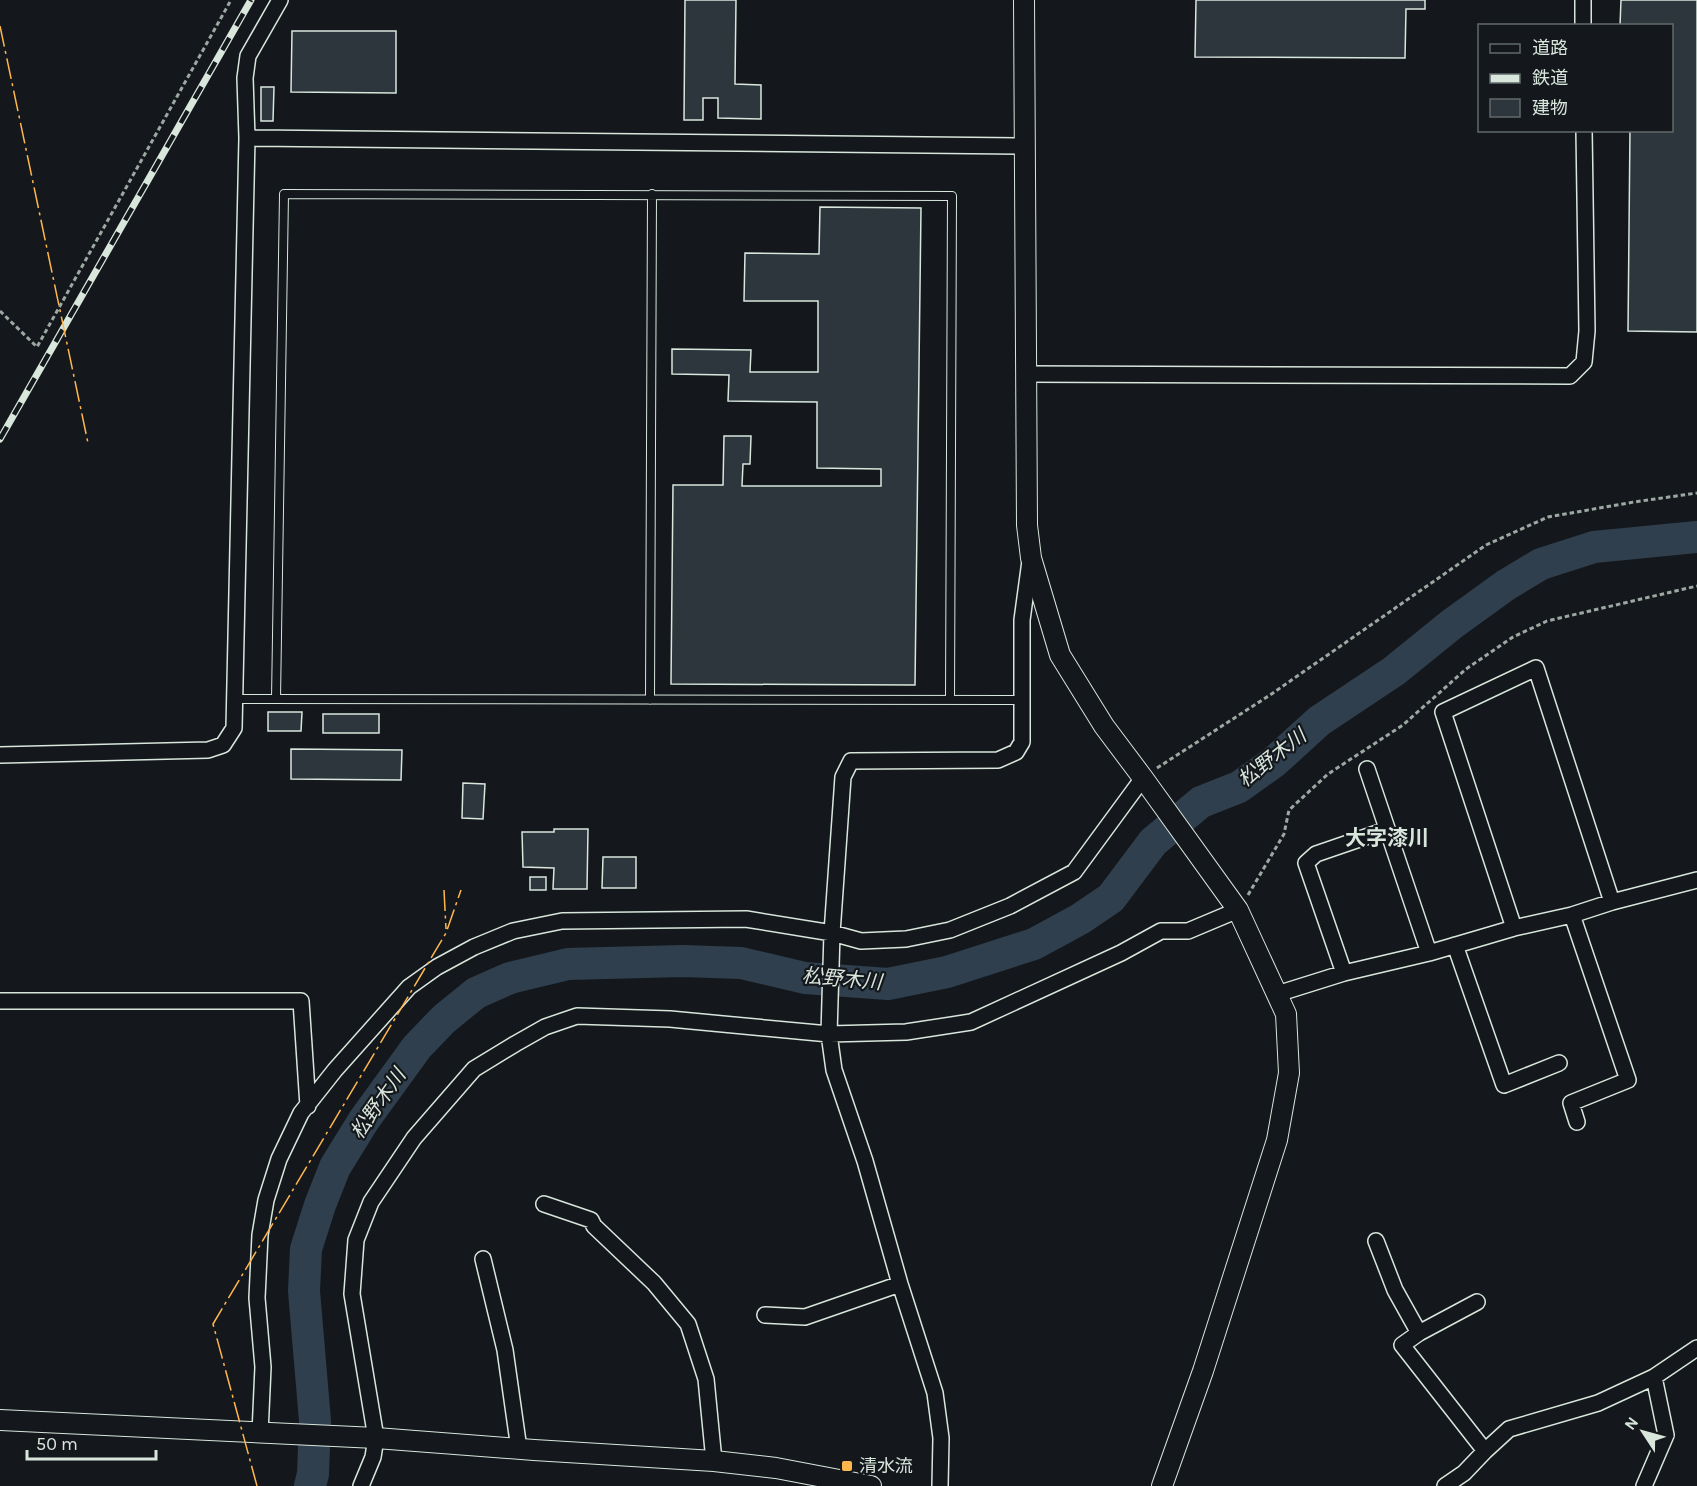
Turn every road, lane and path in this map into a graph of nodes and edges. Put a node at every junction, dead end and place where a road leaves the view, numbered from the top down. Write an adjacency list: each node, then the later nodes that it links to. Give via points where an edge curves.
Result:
1 (231, 0): 10 (path, via 37,346)
2 (280, 0): 7 (street, via 248,56)
3 (1024, 0): 8 (street)
4 (1583, 0): 5 (street)
5 (1583, 24)
6 (1584, 132): 11 (street, via 1587,332 1584,362 1570,376)
7 (247, 138): 8 (street); 14 (street)
8 (1024, 146): 11 (street)
9 (652, 194): 15 (lane, via 284,194); 16 (lane); 17 (lane, via 952,196)
10 (0, 311)
11 (1026, 374): 13 (street)
12 (1697, 493): 21 (path, via 1548,517 1486,545)
13 (1030, 558): 18 (street, via 1022,620); 21 (street, via 1060,655 1104,726)
14 (235, 699): 15 (lane); 19 (street, via 234,728 223,745 208,750)
15 (276, 699): 16 (lane)
16 (650, 700): 17 (lane)
17 (950, 700): 18 (lane)
18 (1022, 700): 28 (street, via 1022,742 1016,753 998,760 851,761 843,777)
19 (0, 755)
20 (1367, 768): 22 (street)
21 (1145, 781): 25 (street); 28 (street, via 1074,872 1020,900 950,930 906,939 861,941)
22 (1386, 830): 30 (street); 31 (street, via 1316,854 1306,863)
23 (1697, 880): 24 (street)
24 (1612, 902): 26 (street); 27 (street, via 1536,668 1443,712)
25 (1234, 904): 32 (street); 34 (street, via 1188,931 1161,932 971,1022 906,1032)
26 (1572, 915): 27 (street); 37 (street, via 1628,1080 1571,1103)
27 (1514, 928): 29 (street)
28 (832, 933): 34 (street); 36 (street, via 746,919 562,921 513,931 474,947 409,987)
29 (1455, 945): 30 (street); 35 (street, via 1504,1085)
30 (1429, 953): 31 (street)
31 (1344, 973): 32 (street)
32 (1277, 994): 56 (street, via 1286,1014 1289,1073 1277,1140)
33 (0, 1001): 36 (street, via 301,1001)
34 (829, 1034): 41 (street, via 834,1070); 49 (street, via 670,1019 577,1016 545,1027 474,1068 414,1138 372,1202 356,1240 352,1294)
35 (1559, 1063)
36 (308, 1106): 48 (street, via 279,1159 260,1235 256,1298)
37 (1576, 1122)
38 (544, 1204): 52 (street, via 591,1220 654,1283 688,1324 706,1379)
39 (1376, 1241): 44 (street, via 1395,1290)
40 (483, 1259): 50 (street, via 505,1350)
41 (900, 1284): 43 (street, via 805,1317); 55 (street, via 934,1393 941,1438)
42 (1477, 1302): 44 (street)
43 (765, 1315)
44 (1419, 1333): 51 (street, via 1402,1345)
45 (1697, 1348): 46 (street)
46 (1654, 1377): 51 (street, via 1598,1403 1509,1429); 58 (street, via 1666,1435)
47 (0, 1419): 48 (street)
48 (265, 1433): 49 (street)
49 (371, 1438): 50 (street); 53 (street, via 373,1457)
50 (519, 1449): 52 (street)
51 (1485, 1450): 57 (street, via 1464,1473)
52 (714, 1461): 54 (street)
53 (361, 1486)
54 (871, 1486)
55 (940, 1486)
56 (1162, 1486)
57 (1445, 1486)
58 (1644, 1486)

